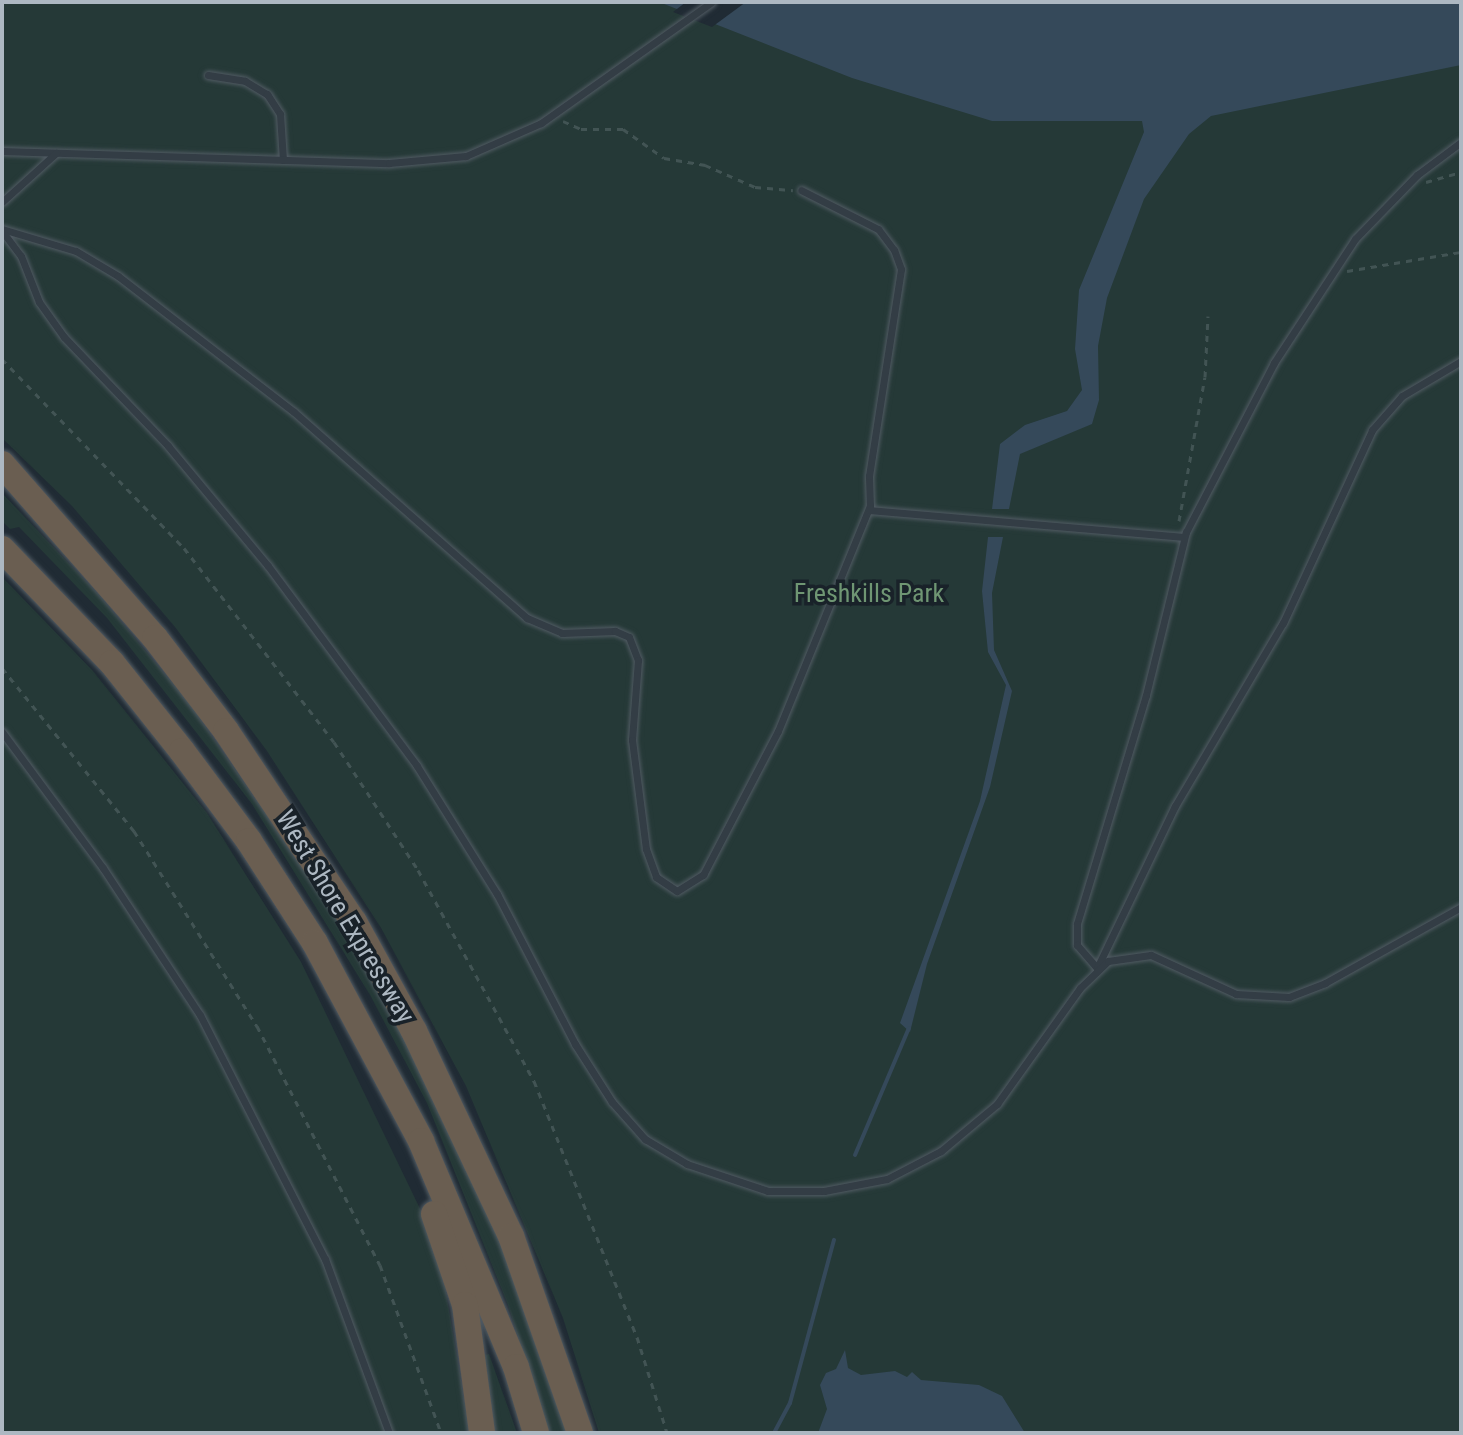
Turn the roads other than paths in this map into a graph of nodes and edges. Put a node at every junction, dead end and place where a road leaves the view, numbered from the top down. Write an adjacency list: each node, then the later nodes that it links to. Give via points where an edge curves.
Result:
1 (712, 2): 6 (lane, via 555,115 466,156 389,163)
2 (208, 75): 6 (lane, via 245,81 267,94 280,114)
3 (1461, 142): 13 (lane, via 1374,215 1321,289 1274,363)
4 (2, 151): 5 (lane)
5 (56, 153): 6 (lane); 8 (lane)
6 (283, 160)
7 (801, 190): 12 (lane, via 878,229 901,269 869,476)
8 (2, 202)
9 (2, 230): 12 (lane, via 76,251 118,276 294,412 527,618 562,633 615,631 629,637 638,660 632,740 639,807 650,866 669,889 685,890 703,875 754,778); 18 (lane, via 21,256 39,302 64,337 168,446 249,543 417,766 497,894 593,1076 645,1139 712,1175 768,1191 824,1191 887,1179 941,1151 997,1104)
10 (1461, 361): 18 (lane, via 1402,396 1372,430 1283,623 1175,806)
11 (2, 464): 22 (highway, West Shore Expressway, via 79,547 181,673 354,922 414,1031 511,1236)
12 (869, 510): 13 (lane)
13 (1184, 537): 18 (lane, via 1146,695 1077,924 1077,945)
14 (2, 549): 17 (highway, West Shore Expressway, via 112,663 182,751)
15 (2, 732): 19 (lane, via 103,868 215,1040 325,1259)
16 (1461, 907): 18 (lane, via 1325,983 1289,997 1236,994 1151,955 1122,957)
17 (315, 943): 20 (highway, via 444,1238 465,1305); 21 (highway, West Shore Expressway, via 421,1141 516,1367)
18 (1097, 968)
19 (389, 1433)
20 (482, 1433)
21 (536, 1433)
22 (580, 1433)

